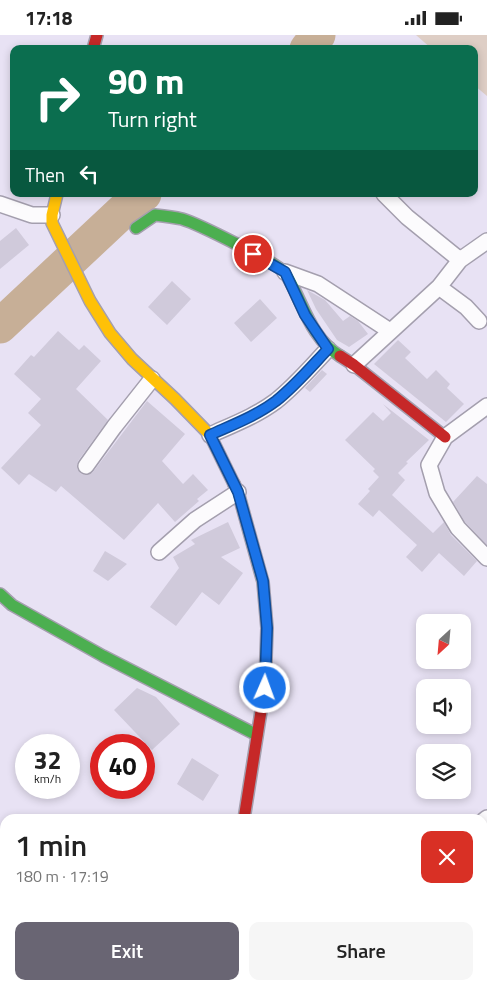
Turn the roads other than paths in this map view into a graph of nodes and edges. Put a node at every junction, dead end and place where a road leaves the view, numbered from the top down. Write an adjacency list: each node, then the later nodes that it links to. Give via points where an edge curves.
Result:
1 (56, 197): 4 (street)
2 (387, 197): 7 (street)
3 (0, 204): 4 (street)
4 (52, 219): 14 (street, via 90,301 110,333)
5 (136, 228): 8 (street, via 155,215 182,219 222,236)
6 (487, 241): 7 (street)
7 (460, 260): 9 (street)
8 (285, 272): 11 (street, via 318,284); 12 (street, via 305,315)
9 (439, 287): 10 (street); 11 (street)
10 (479, 321)
11 (390, 331): 13 (street)
12 (328, 349): 13 (street); 16 (street, via 275,402)
13 (354, 365): 17 (street)
14 (152, 379): 16 (street); 18 (street)
15 (487, 406): 17 (street)
16 (210, 435): 19 (street)
17 (445, 437): 21 (street, via 429,465 437,493 458,528)
18 (86, 467)
19 (238, 492): 20 (street); 23 (street, via 263,581 267,628 265,688)
20 (158, 551)
21 (487, 558)
22 (0, 595): 23 (street, via 103,656)
23 (257, 735): 24 (street)
24 (245, 814)

